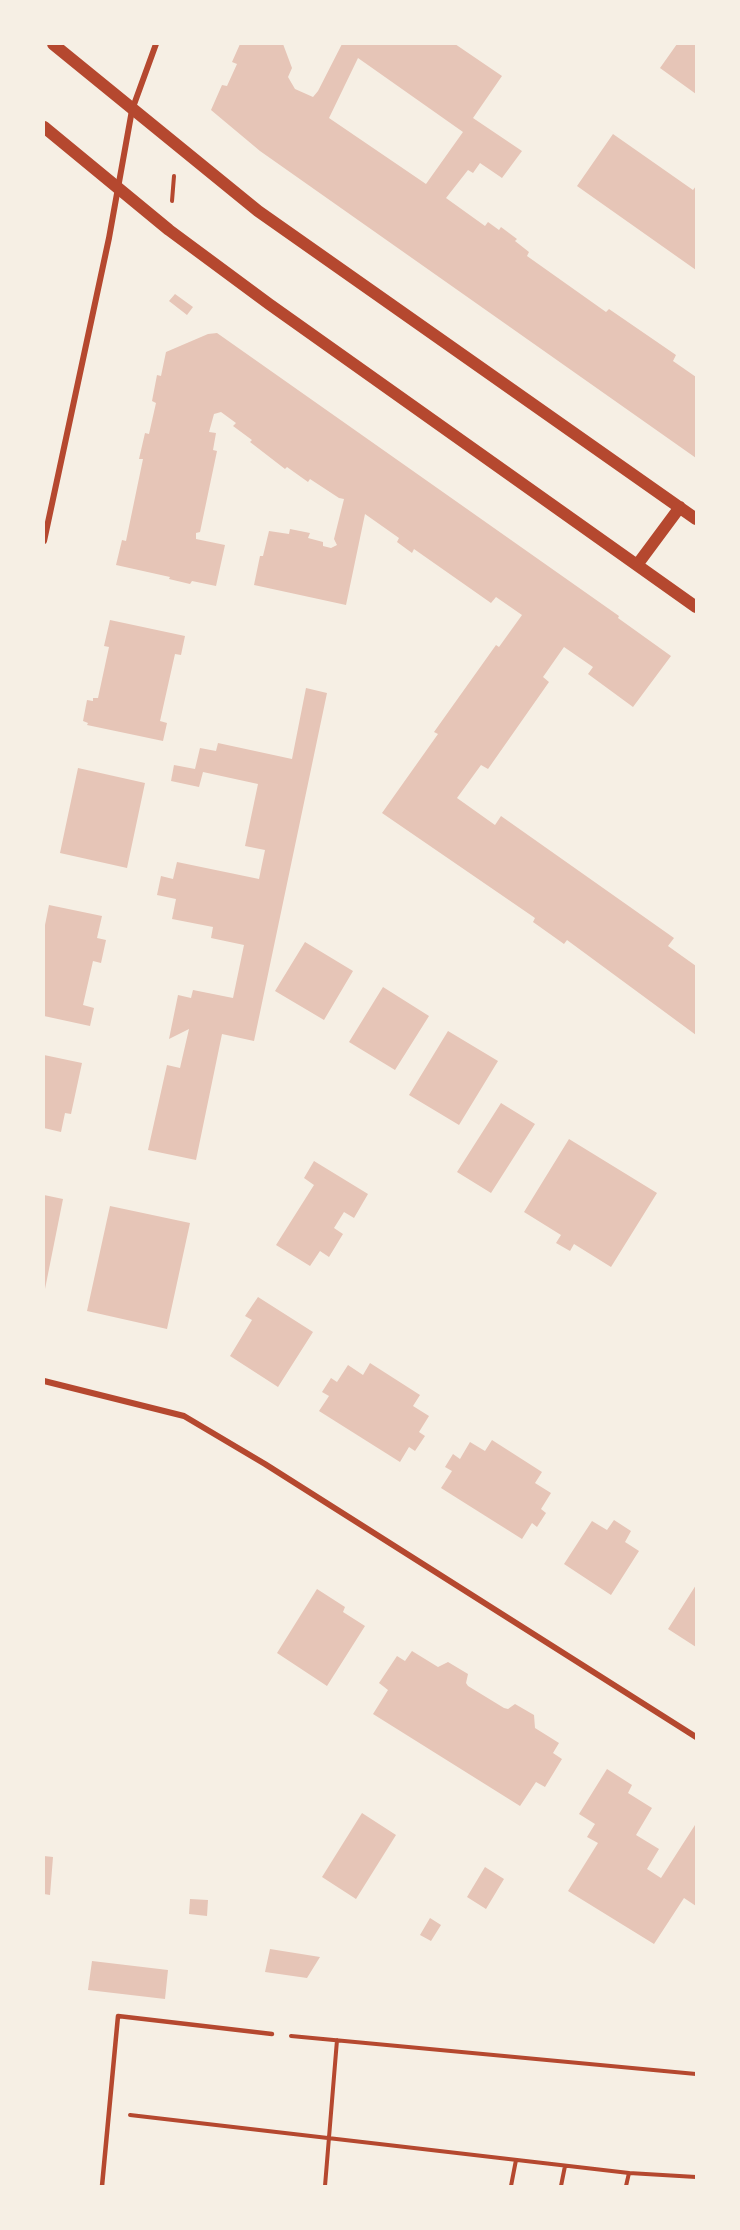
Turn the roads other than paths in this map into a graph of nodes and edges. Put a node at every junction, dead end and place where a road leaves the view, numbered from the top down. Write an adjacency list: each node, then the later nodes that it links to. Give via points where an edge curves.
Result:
1 (53, 44): 3 (main road)
2 (156, 44): 3 (street)
3 (132, 110): 5 (street); 6 (main road, via 258,211)
4 (44, 127): 5 (main road)
5 (118, 189): 8 (street); 9 (main road, via 268,304)
6 (680, 507): 7 (main road); 9 (main road)
7 (696, 519)
8 (44, 541)
9 (638, 565): 10 (main road)
10 (696, 607)
11 (44, 1381): 12 (street, via 184,1416)
12 (696, 1737)
13 (272, 2034): 14 (lane, via 118,2016)
14 (102, 2187)

